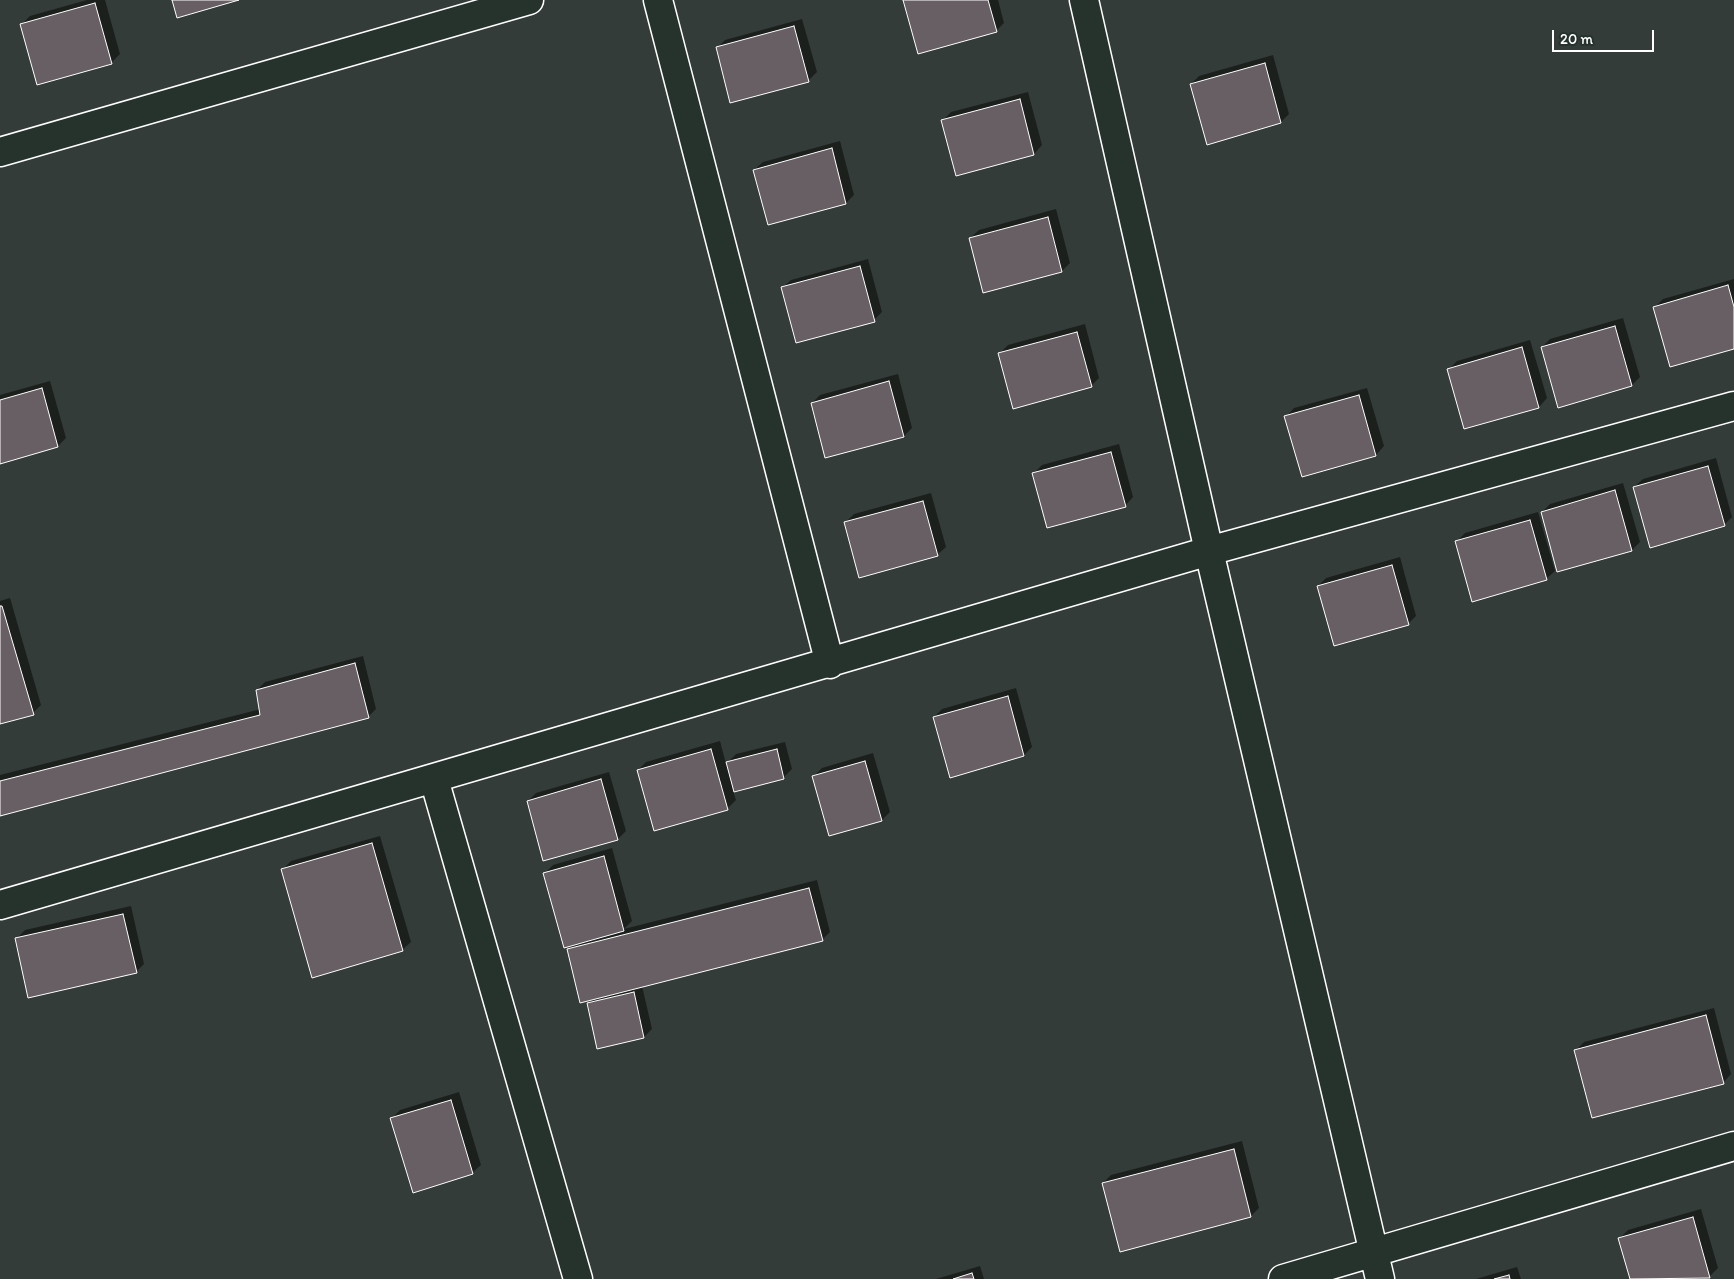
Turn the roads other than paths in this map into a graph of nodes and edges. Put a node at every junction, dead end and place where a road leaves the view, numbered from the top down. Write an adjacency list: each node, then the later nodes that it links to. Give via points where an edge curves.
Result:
1 (529, 0): 4 (street)
2 (658, 0): 7 (street)
3 (1084, 0): 6 (street)
4 (0, 152)
5 (1734, 406): 6 (street)
6 (1209, 551): 7 (street); 11 (street)
7 (830, 664): 8 (street)
8 (434, 779): 9 (street); 12 (street)
9 (0, 905)
10 (1734, 1146): 11 (street)
11 (1374, 1253): 13 (street); 14 (street)
12 (578, 1279)
13 (1283, 1279)
14 (1380, 1279)

